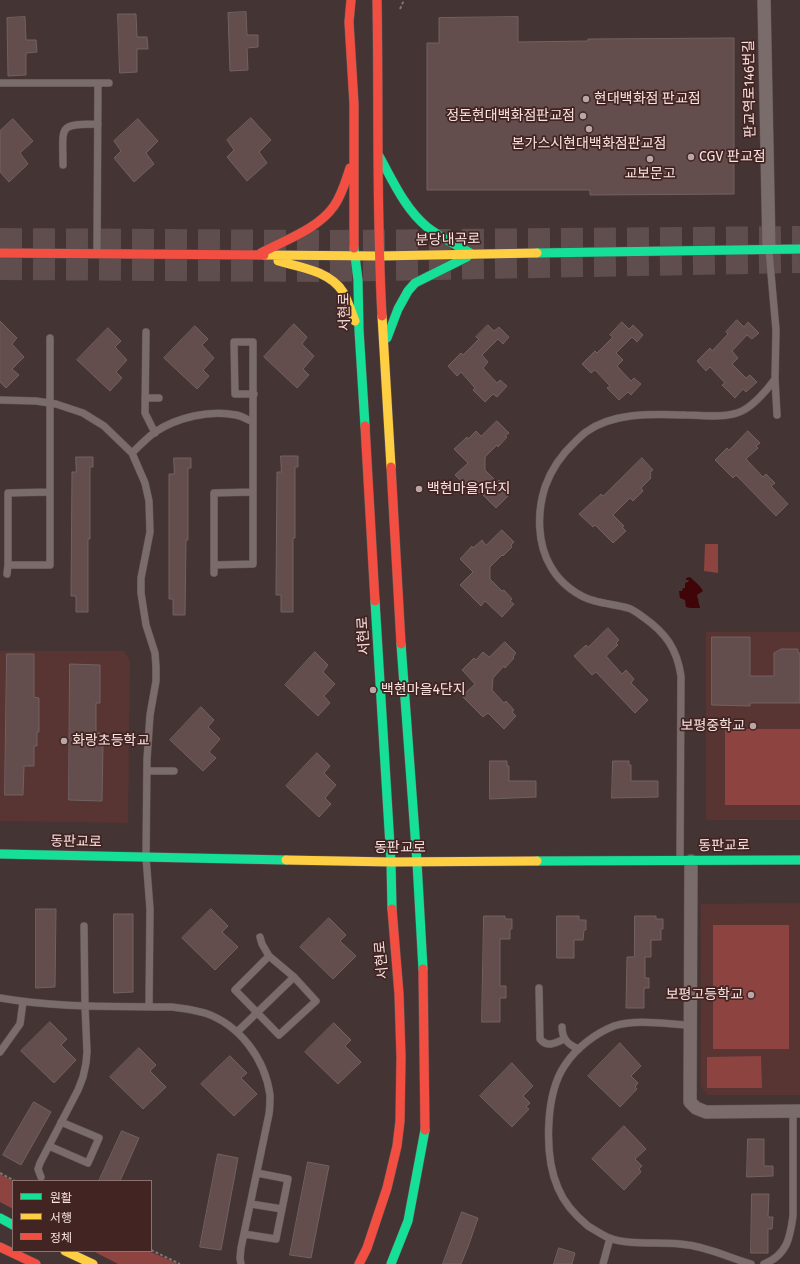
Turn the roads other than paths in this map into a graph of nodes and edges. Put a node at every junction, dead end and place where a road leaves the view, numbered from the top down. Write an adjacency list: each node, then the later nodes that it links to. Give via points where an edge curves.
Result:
1 (351, 0): 9 (main road, 서현로, via 349,22 354,104)
2 (377, 0): 8 (main road)
3 (764, 0): 11 (street, 판교역로146번길)
4 (0, 83): 5 (lane)
5 (98, 83): 6 (lane); 7 (lane)
6 (109, 83)
7 (98, 124): 10 (lane, via 67,126 63,132); 14 (lane)
8 (379, 156): 15 (main road, via 405,201 423,223); 18 (main road)
9 (354, 160): 16 (main road, via 335,205 316,224); 17 (main road, 서현로)
10 (63, 165)
11 (769, 249): 12 (main road, 분당내곡로); 15 (main road, 분당내곡로); 23 (lane, via 776,330)
12 (800, 249)
13 (0, 253): 14 (main road, 분당내곡로)
14 (97, 253): 16 (main road, 분당내곡로)
15 (473, 254): 18 (main road, 분당내곡로); 22 (main road, via 415,283 398,309)
16 (259, 255): 17 (main road, 분당내곡로); 19 (main road, via 325,275 341,288)
17 (354, 255): 18 (main road, 분당내곡로); 19 (main road, 서현로, via 358,280)
18 (379, 256): 22 (main road)
19 (359, 330): 45 (main road, 서현로)
20 (146, 332): 25 (lane)
21 (50, 338): 28 (lane)
22 (384, 345): 46 (main road, via 400,646)
23 (775, 379): 29 (lane); 44 (lane, via 755,401 738,413 651,415 625,417 603,423 586,432 557,461 542,499 542,545 551,567 562,582 577,594 594,601 630,608 648,620 672,645 678,660 681,676)
24 (254, 394): 24 (lane, via 235,394 234,342 253,342); 30 (lane)
25 (145, 398): 26 (lane); 31 (lane, via 145,413)
26 (159, 398)
27 (0, 400): 28 (lane)
28 (49, 403): 32 (lane, via 94,419); 33 (lane)
29 (776, 415)
30 (253, 422): 31 (lane, via 237,415 202,414 166,426); 34 (lane)
31 (154, 433): 32 (lane)
32 (132, 453): 39 (lane, via 145,483 150,517 150,532 141,578 146,625 155,653 156,667 148,732)
33 (49, 492): 35 (lane, via 8,493); 35 (lane, via 50,565)
34 (252, 492): 36 (lane, via 214,493); 36 (lane, via 253,564)
35 (8, 565): 38 (lane)
36 (214, 565): 37 (lane)
37 (214, 573)
38 (7, 574)
39 (147, 771): 40 (lane); 42 (lane)
40 (174, 771)
41 (0, 854): 42 (main road, 동판교로)
42 (146, 857): 45 (main road, 동판교로); 55 (lane, via 150,908)
43 (800, 860): 44 (main road, 동판교로)
44 (686, 861): 46 (main road, 동판교로); 57 (street)
45 (391, 862): 46 (main road, 동판교로); 84 (main road, 서현로, via 399,994 400,1121 386,1194)
46 (417, 862): 85 (main road, via 423,974 425,1128 408,1221)
47 (84, 926): 54 (lane)
48 (260, 937): 49 (lane)
49 (269, 956): 50 (lane); 56 (lane, via 235,990)
50 (294, 977): 56 (lane); 56 (lane, via 316,1000 279,1035)
51 (539, 988): 60 (lane, via 540,1039 543,1043 553,1044)
52 (0, 998): 53 (lane)
53 (23, 1002): 54 (lane); 62 (lane, via 20,1024)
54 (85, 1006): 55 (lane); 64 (lane, via 86,1063 78,1090)
55 (149, 1007): 59 (lane, via 172,1007 205,1013)
56 (257, 1013): 59 (lane)
57 (690, 1025): 61 (lane, via 633,1023 613,1026); 63 (street, via 689,1092 690,1102 696,1108 706,1112)
58 (562, 1027): 60 (lane)
59 (237, 1032): 67 (lane, via 255,1054 267,1081 270,1096 269,1114)
60 (564, 1039): 61 (lane)
61 (579, 1049): 74 (lane, via 565,1065 553,1094 549,1128 552,1167 558,1188 575,1214 599,1233)
62 (0, 1052)
63 (796, 1111): 66 (lane)
64 (61, 1122): 65 (lane); 65 (lane, via 99,1138 88,1163)
65 (49, 1146): 68 (lane, via 38,1169)
66 (796, 1170): 88 (lane, via 793,1216 788,1240 780,1256)
67 (257, 1173): 69 (lane); 70 (lane, via 288,1179)
68 (41, 1177)
69 (251, 1204): 70 (lane); 73 (lane)
70 (282, 1209): 73 (lane, via 276,1239)
71 (0, 1218): 72 (main road)
72 (12, 1225)
73 (244, 1234): 83 (lane)
74 (610, 1238): 86 (lane); 87 (lane, via 689,1245)
75 (0, 1240): 77 (main road)
76 (0, 1247): 80 (main road)
77 (12, 1250)
78 (14, 1252): 80 (main road)
79 (67, 1252): 82 (main road)
80 (16, 1254): 81 (main road)
81 (36, 1264)
82 (93, 1264)
83 (241, 1264)
84 (359, 1264)
85 (391, 1264)
86 (603, 1264)
87 (751, 1264)
88 (764, 1264)

